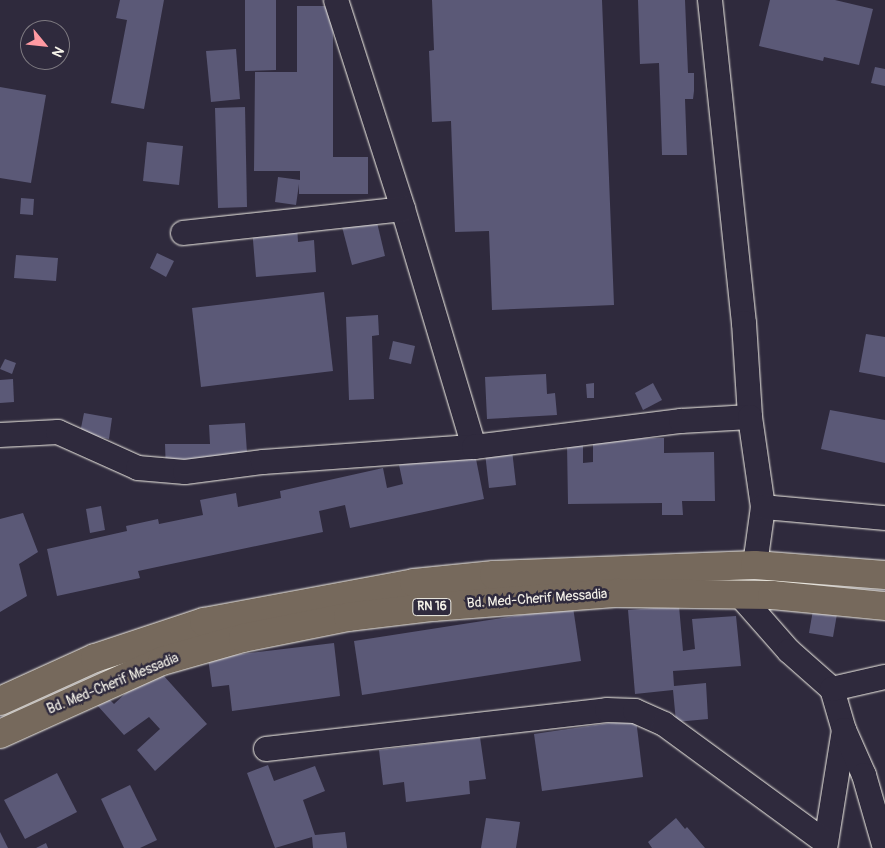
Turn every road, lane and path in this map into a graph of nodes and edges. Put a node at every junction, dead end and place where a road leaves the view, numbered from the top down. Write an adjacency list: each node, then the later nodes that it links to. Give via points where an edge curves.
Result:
1 (336, 0): 3 (street)
2 (710, 0): 5 (street, via 744,323)
3 (403, 209): 4 (street); 7 (street)
4 (183, 233)
5 (750, 417): 7 (street, via 681,421); 8 (street)
6 (0, 435): 7 (street, via 58,432 138,468 185,472 263,462)
7 (474, 447)
8 (763, 507): 9 (street); 10 (street)
9 (885, 518)
10 (755, 565): 11 (highway, Bd. Med-Cherif Messadia / RN 16); 16 (highway, Bd. Med-Cherif Messadia / RN 16, via 494,575 414,583 296,603 204,622 158,637 95,658)
11 (885, 575)
12 (738, 594): 13 (highway, Bd. Med-Cherif Messadia / RN 16); 15 (street, via 789,650); 18 (highway, Bd. Med-Cherif Messadia / RN 16, via 617,593 348,616 162,661)
13 (885, 606)
14 (885, 677): 15 (street)
15 (832, 688): 17 (street)
16 (0, 701)
17 (844, 730): 20 (street); 21 (street, via 864,775)
18 (0, 734)
19 (266, 749): 20 (street, via 607,710 635,711 664,724)
20 (825, 845)
21 (885, 848)

